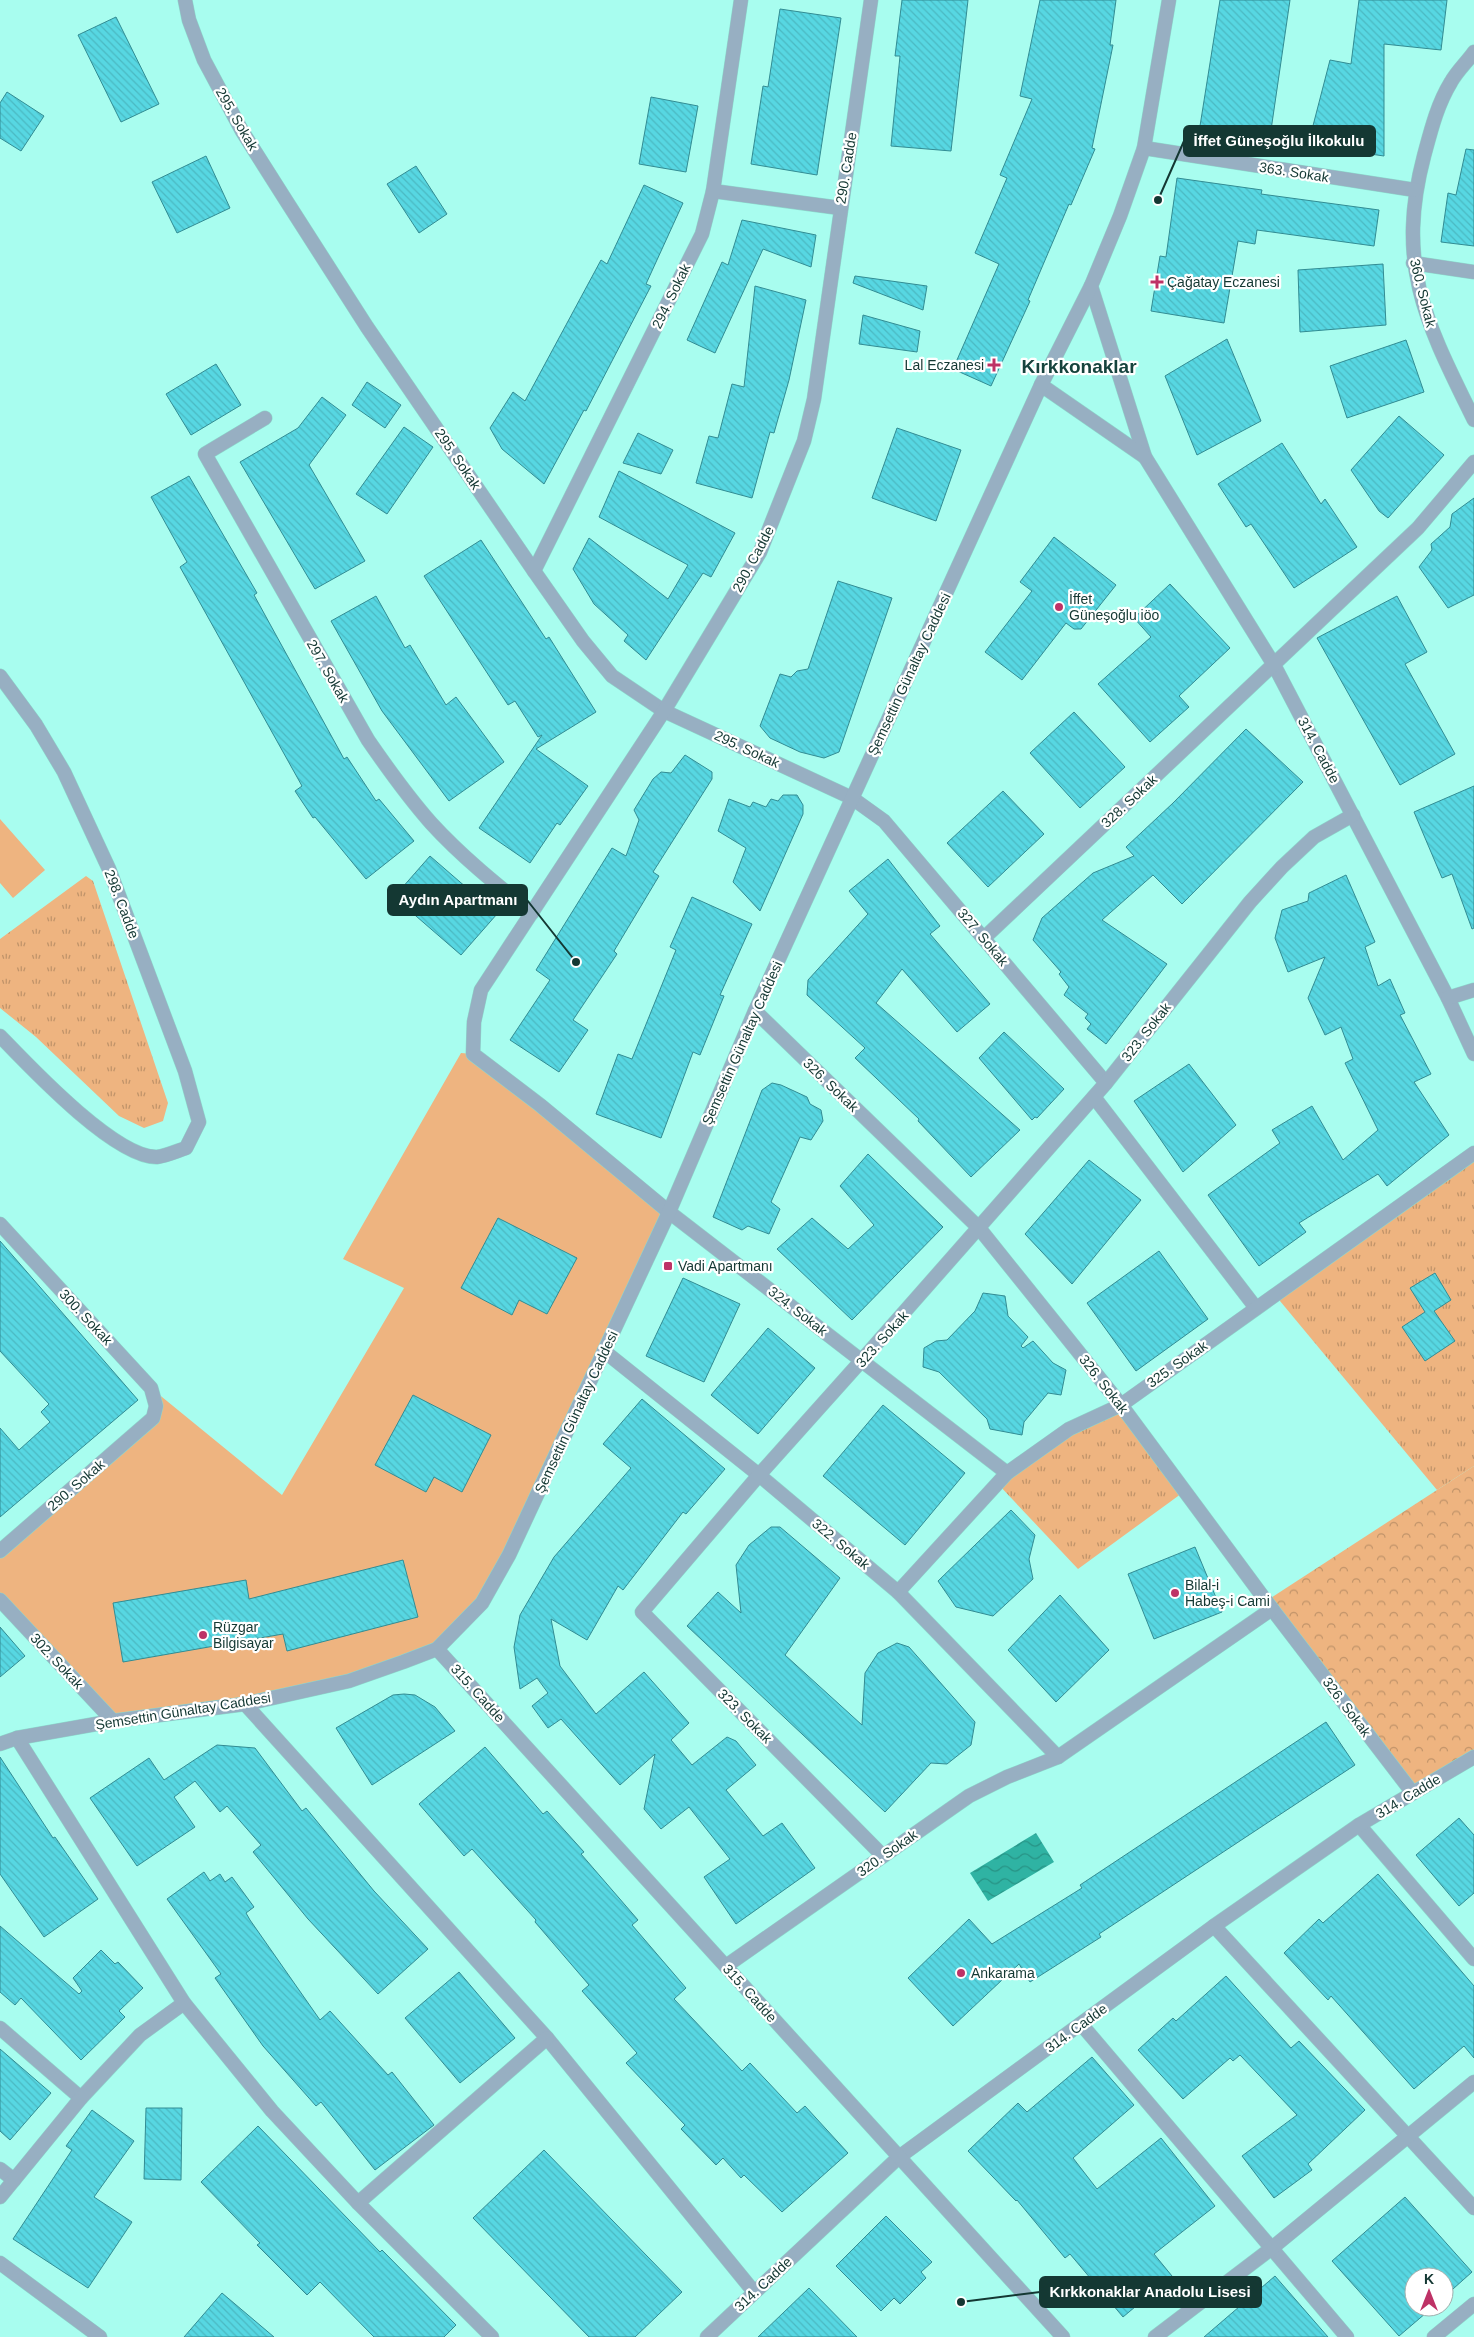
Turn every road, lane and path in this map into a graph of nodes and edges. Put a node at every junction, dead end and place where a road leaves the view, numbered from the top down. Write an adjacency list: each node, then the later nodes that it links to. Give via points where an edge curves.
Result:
1 (184, 0): 18 (street, 295. Sokak, via 204,60 242,131 367,327)
2 (741, 0): 8 (street, 294. Sokak)
3 (871, 0): 9 (street, 290. Cadde)
4 (1169, 0): 6 (street, Şemsettin Günaltay Caddesi)
5 (1474, 52): 7 (street, 360. Sokak, via 1452,80 1436,112)
6 (1144, 148): 7 (street, 363. Sokak); 12 (street, Şemsettin Günaltay Caddesi)
7 (1415, 190): 10 (street, 360. Sokak)
8 (713, 191): 9 (street); 18 (street, 294. Sokak, via 702,234)
9 (840, 208): 21 (street, 290. Cadde, via 814,399 804,441 760,552)
10 (1413, 263): 11 (street); 15 (street, 360. Sokak, via 1423,305 1438,346)
11 (1474, 272)
12 (1091, 286): 13 (street, Şemsettin Günaltay Caddesi); 16 (street)
13 (1041, 385): 16 (street); 22 (street, Şemsettin Günaltay Caddesi)
14 (265, 418): 24 (street, 297. Sokak, via 205,454 368,740 396,780 439,831 487,877)
15 (1474, 420)
16 (1145, 456): 19 (street, 314. Cadde)
17 (1474, 462): 19 (street, 328. Sokak, via 1418,528)
18 (534, 571): 21 (street, 295. Sokak, via 612,676)
19 (1274, 665): 23 (street, 314. Cadde); 25 (street, 328. Sokak)
20 (0, 676): 29 (street, 298. Cadde, via 36,725 64,772 109,868 185,1071 199,1122 186,1148 156,1157 122,1147 54,1091)
21 (664, 712): 22 (street, 295. Sokak); 24 (street, 290. Cadde)
22 (852, 798): 25 (street, 327. Sokak, via 884,821); 28 (street, Şemsettin Günaltay Caddesi)
23 (1353, 815): 27 (street, 314. Cadde); 32 (street, 323. Sokak, via 1314,837 1282,867 1250,902)
24 (532, 913): 30 (street, 290. Cadde, via 481,990 474,1022)
25 (984, 938): 32 (street, 327. Sokak)
26 (1474, 990): 27 (street)
27 (1448, 998): 31 (street, 314. Cadde)
28 (755, 1011): 35 (street, Şemsettin Günaltay Caddesi); 37 (street, 326. Sokak)
29 (0, 1036)
30 (473, 1054): 35 (street, 324. Sokak)
31 (1474, 1054)
32 (1106, 1083): 33 (street, 323. Sokak)
33 (1094, 1096): 37 (street, 323. Sokak); 38 (street)
34 (1474, 1153): 38 (street, 325. Sokak)
35 (669, 1212): 39 (street, Şemsettin Günaltay Caddesi); 40 (street, 324. Sokak)
36 (0, 1224): 42 (street, 300. Sokak, via 151,1388 156,1406)
37 (979, 1228): 40 (street, 323. Sokak); 41 (street, 326. Sokak)
38 (1256, 1308): 41 (street, 325. Sokak)
39 (604, 1351): 44 (street, 322. Sokak); 49 (street, Şemsettin Günaltay Caddesi, via 505,1563 482,1603)
40 (862, 1360): 43 (street, 324. Sokak); 44 (street, 323. Sokak)
41 (1121, 1405): 43 (street, 325. Sokak, via 1069,1429); 48 (street, 326. Sokak)
42 (153, 1418): 45 (street, 290. Sokak)
43 (1007, 1473): 46 (street, 325. Sokak)
44 (759, 1475): 46 (street, 322. Sokak); 58 (street, 323. Sokak, via 642,1612)
45 (0, 1551)
46 (898, 1592): 55 (street, 322. Sokak)
47 (0, 1600): 51 (street, 302. Sokak)
48 (1272, 1609): 55 (street, 320. Sokak); 56 (street, 326. Sokak)
49 (437, 1649): 50 (street, Şemsettin Günaltay Caddesi, via 349,1681); 61 (street, 315. Cadde)
50 (245, 1704): 51 (street, Şemsettin Günaltay Caddesi); 65 (street)
51 (113, 1721): 52 (street, Şemsettin Günaltay Caddesi)
52 (17, 1738): 53 (street, Şemsettin Günaltay Caddesi); 62 (street)
53 (0, 1744)
54 (1474, 1757): 56 (street, 314. Cadde)
55 (1058, 1758): 58 (street, 320. Sokak, via 969,1796)
56 (1412, 1792): 57 (street, 314. Cadde)
57 (1359, 1825): 59 (street, 314. Cadde); 60 (street)
58 (883, 1856): 61 (street, 320. Sokak)
59 (1214, 1926): 63 (street, 314. Cadde); 68 (street)
60 (1474, 1959)
61 (726, 1966): 69 (street, 315. Cadde)
62 (184, 2003): 67 (street, via 140,2035); 73 (street, via 272,2111)
63 (1081, 2024): 69 (street, 314. Cadde); 75 (street)
64 (0, 2028): 67 (street)
65 (547, 2038): 73 (street); 77 (street)
66 (1474, 2082): 68 (street)
67 (81, 2098): 71 (street)
68 (1408, 2136): 74 (street); 75 (street)
69 (900, 2157): 77 (street, 314. Cadde); 82 (street, 315. Cadde)
70 (0, 2169): 71 (street)
71 (14, 2180): 72 (street)
72 (0, 2197)
73 (358, 2203): 80 (street)
74 (1474, 2208)
75 (1272, 2248): 83 (street); 84 (street)
76 (0, 2263): 79 (street)
77 (754, 2292): 81 (street, 314. Cadde)
78 (1474, 2304): 85 (street)
79 (100, 2337)
80 (492, 2337)
81 (707, 2337)
82 (1063, 2337)
83 (1155, 2337)
84 (1347, 2337)
85 (1434, 2337)

